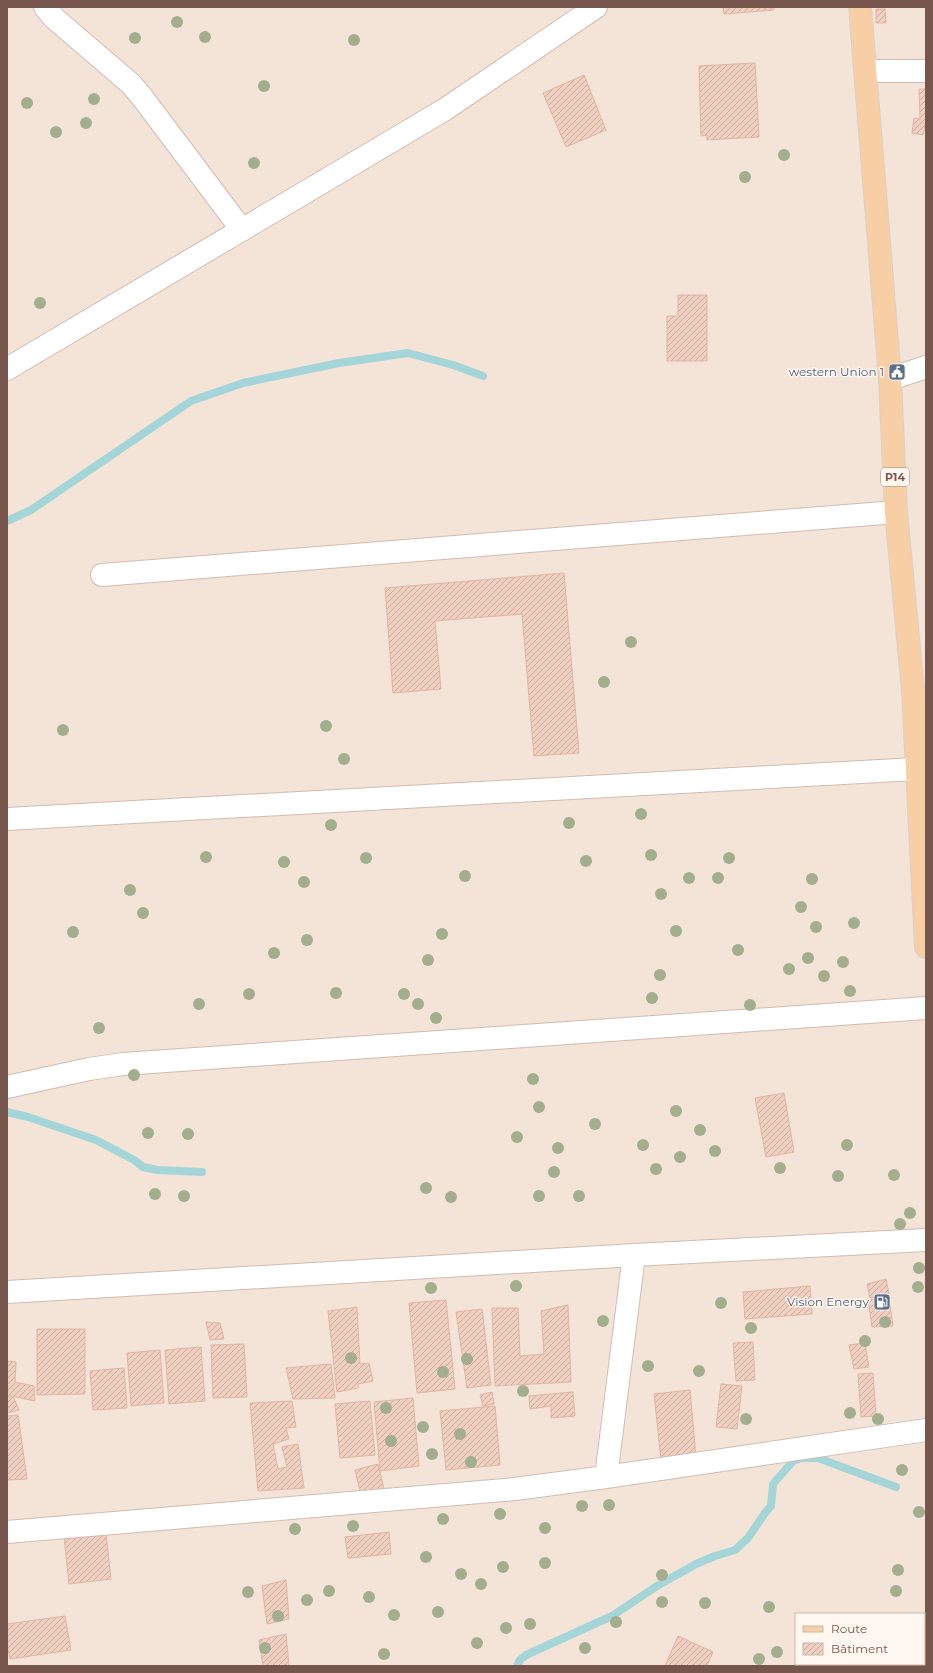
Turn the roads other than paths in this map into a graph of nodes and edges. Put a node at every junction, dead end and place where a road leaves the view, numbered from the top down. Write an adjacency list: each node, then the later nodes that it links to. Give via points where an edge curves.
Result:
1 (45, 7): 6 (street, via 54,18 131,84)
2 (596, 7): 6 (street, via 444,110)
3 (860, 7): 4 (main road, P14)
4 (866, 71): 5 (street); 9 (main road, P14)
5 (926, 71)
6 (242, 230): 8 (street)
7 (926, 367): 9 (street)
8 (7, 369)
9 (890, 379): 10 (main road, P14)
10 (896, 512): 11 (street); 12 (main road, P14)
11 (102, 575)
12 (919, 688): 13 (main road, P14)
13 (916, 769): 14 (street); 15 (main road, P14)
14 (7, 819)
15 (926, 947)
16 (926, 1008): 17 (street, via 123,1064)
17 (7, 1087)
18 (926, 1240): 19 (street)
19 (634, 1255): 20 (street); 22 (street)
20 (7, 1292)
21 (926, 1430): 22 (street)
22 (606, 1477): 23 (street, via 516,1489)
23 (7, 1532)

